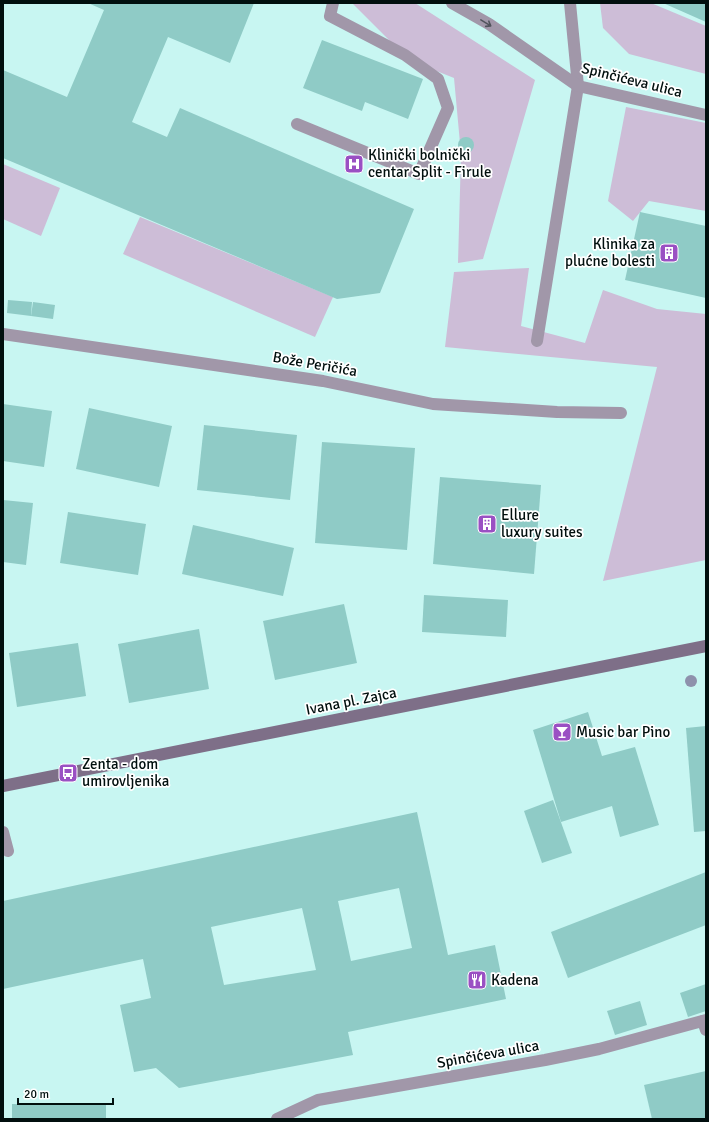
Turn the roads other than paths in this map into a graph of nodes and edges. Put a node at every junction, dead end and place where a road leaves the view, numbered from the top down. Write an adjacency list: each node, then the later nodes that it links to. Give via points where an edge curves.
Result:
1 (333, 3): 6 (street, via 330,16 405,54 438,79 448,108 419,174)
2 (452, 3): 4 (street, Spinčićeva ulica, one-way to 4, via 489,24)
3 (570, 3): 4 (street)
4 (578, 86): 5 (street, Spinčićeva ulica); 8 (street)
5 (706, 115)
6 (297, 124)
7 (3, 334): 9 (street, Bože Peričića, via 323,381 433,404 557,412)
8 (537, 341)
9 (622, 413)
10 (706, 646): 11 (street, Ivana pl. Zajca)
11 (3, 786)
12 (3, 832): 13 (street)
13 (8, 851)
14 (705, 1024): 15 (street, Spinčićeva ulica, via 545,1060 318,1100)
15 (277, 1119)

